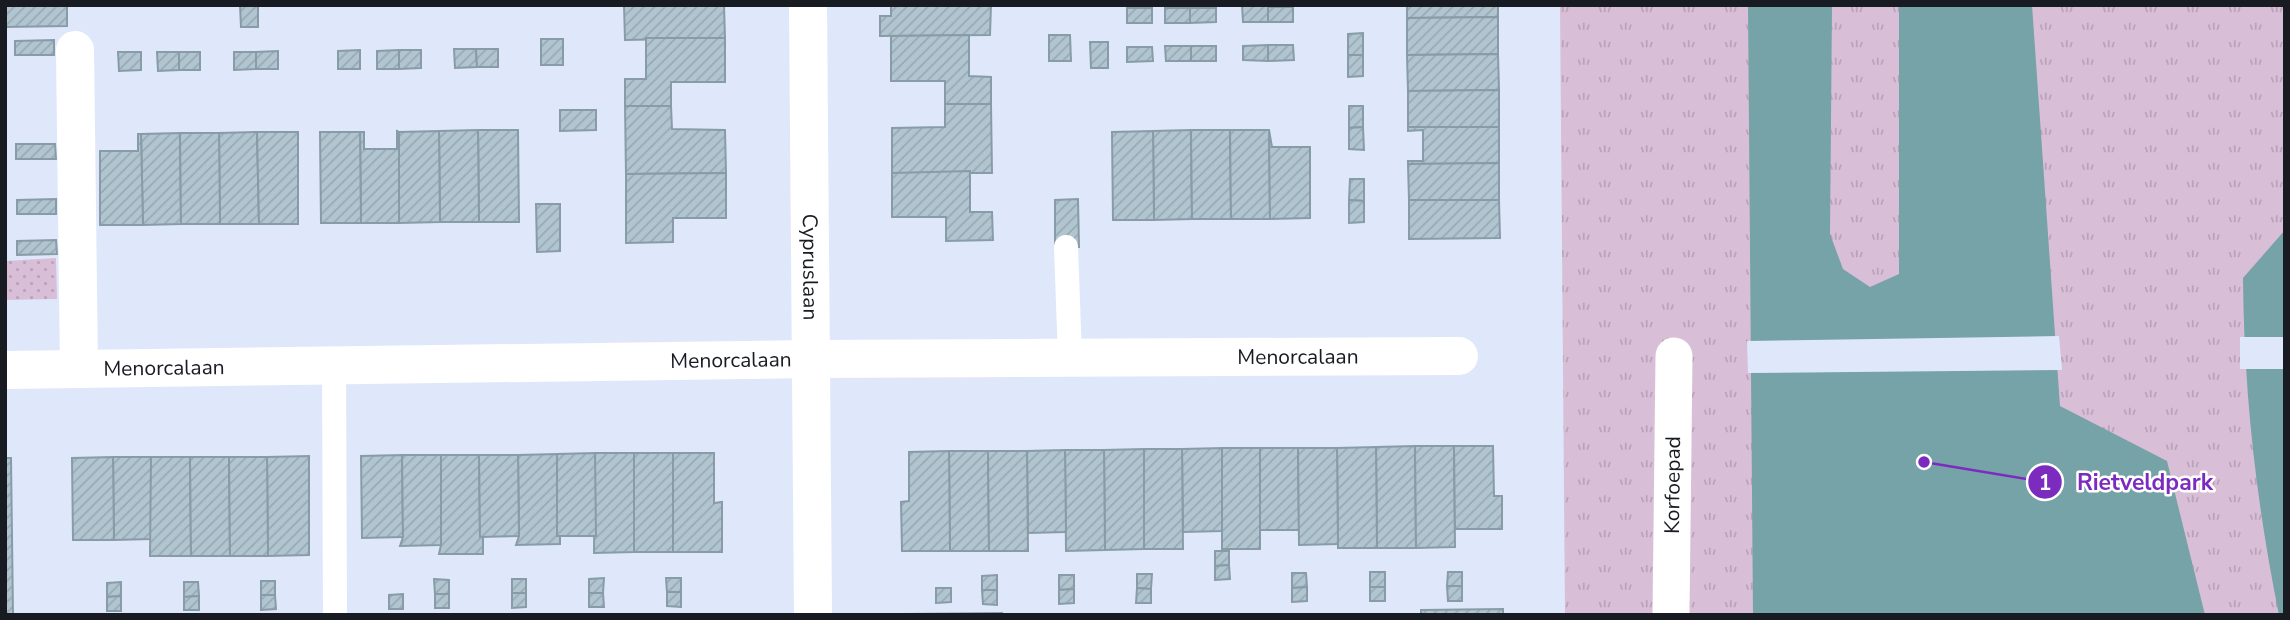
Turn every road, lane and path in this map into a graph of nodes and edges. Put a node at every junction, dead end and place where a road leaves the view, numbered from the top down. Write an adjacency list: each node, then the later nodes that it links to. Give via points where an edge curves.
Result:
1 (808, 5): 7 (street, Cypruslaan)
2 (75, 50): 9 (street)
3 (1066, 247): 6 (lane)
4 (1459, 356): 6 (street, Menorcalaan)
5 (1674, 356): 13 (street, Korfoepad)
6 (1070, 358): 7 (street, Menorcalaan)
7 (810, 359): 8 (street, Menorcalaan); 12 (street, Cypruslaan)
8 (334, 366): 9 (street, Menorcalaan); 11 (lane)
9 (79, 369): 10 (street, Menorcalaan)
10 (5, 370)
11 (335, 615)
12 (813, 615)
13 (1671, 615)

